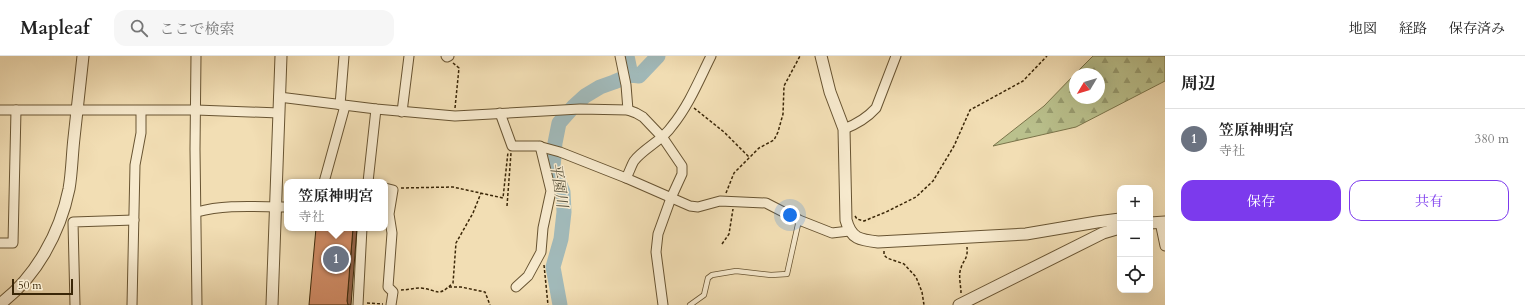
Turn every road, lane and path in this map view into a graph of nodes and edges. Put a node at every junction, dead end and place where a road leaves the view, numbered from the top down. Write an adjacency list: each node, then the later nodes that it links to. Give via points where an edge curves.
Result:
1 (83, 56): 21 (street)
2 (196, 56): 19 (street)
3 (281, 56): 13 (street)
4 (344, 56): 15 (street)
5 (409, 56): 23 (street)
6 (447, 56): 26 (path, via 459,68)
7 (620, 56): 20 (street)
8 (711, 56): 14 (street)
9 (800, 56): 31 (path, via 784,86 783,114 774,140)
10 (822, 56): 27 (street, via 830,92)
11 (896, 56): 27 (street, via 876,108 859,123)
12 (1047, 56): 42 (path, via 1023,81 970,110 954,146 933,181 916,197 864,221 857,219 853,210)
13 (279, 97): 15 (street); 24 (street)
14 (688, 103): 28 (street); 31 (path, via 724,132)
15 (342, 105): 16 (street); 33 (street)
16 (376, 109): 23 (street); 34 (street)
17 (0, 110): 18 (street)
18 (16, 110): 21 (street); 52 (street, via 13,243)
19 (196, 110): 22 (street); 24 (street); 43 (street)
20 (628, 110): 25 (street, via 580,109); 28 (street, via 643,117)
21 (78, 111): 22 (street); 60 (street, via 69,188 58,224 42,256 26,279 13,294)
22 (141, 111): 45 (street, via 141,133 135,164)
23 (402, 112): 26 (street)
24 (279, 113): 41 (street)
25 (500, 113): 26 (street); 29 (street)
26 (455, 116)
27 (844, 129): 42 (street)
28 (663, 138): 32 (street, via 643,152 634,162); 37 (street, via 682,166 682,174)
29 (512, 146): 30 (street); 36 (path, via 507,155 503,198); 40 (path)
30 (544, 147): 32 (street); 56 (street, via 552,192 543,228)
31 (749, 157): 38 (path, via 734,173 727,193)
32 (626, 178): 37 (street)
33 (325, 179)
34 (368, 179)
35 (389, 189): 36 (path, via 453,188); 59 (street, via 392,233 388,287)
36 (481, 193): 57 (path, via 456,243 453,283)
37 (671, 198): 38 (street, via 698,207); 70 (street, via 658,234 656,252)
38 (720, 201): 39 (street)
39 (734, 202): 46 (street, via 766,203); 53 (path, via 729,234)
40 (507, 206)
41 (281, 207): 43 (street, via 226,206); 66 (street)
42 (845, 209): 50 (street)
43 (196, 212): 65 (street)
44 (1117, 219): 51 (street, via 1026,234)
45 (134, 220): 63 (street, via 73,222); 64 (street)
46 (799, 220): 50 (street, via 832,233); 71 (lane, via 787,274 736,271 712,275 708,278 704,295)
47 (1158, 223): 54 (street)
48 (1117, 229): 62 (street, via 1103,233)
49 (362, 231): 61 (street)
50 (849, 231): 51 (street, via 859,239 878,242)
51 (966, 237): 62 (path, via 968,256 960,272)
52 (0, 243)
53 (722, 244)
54 (1165, 246)
55 (884, 249): 72 (path, via 887,258 904,264 916,277)
56 (542, 252): 58 (street, via 528,276); 69 (path)
57 (449, 286): 59 (path, via 444,292 421,288); 68 (path, via 485,292)
58 (516, 287)
59 (393, 292): 67 (street)
60 (0, 303)
61 (358, 304): 67 (path)
62 (962, 304)
63 (75, 305)
64 (132, 305)
65 (197, 305)
66 (272, 305)
67 (391, 305)
68 (490, 305)
69 (548, 305)
70 (663, 305)
71 (690, 305)
72 (924, 305)

